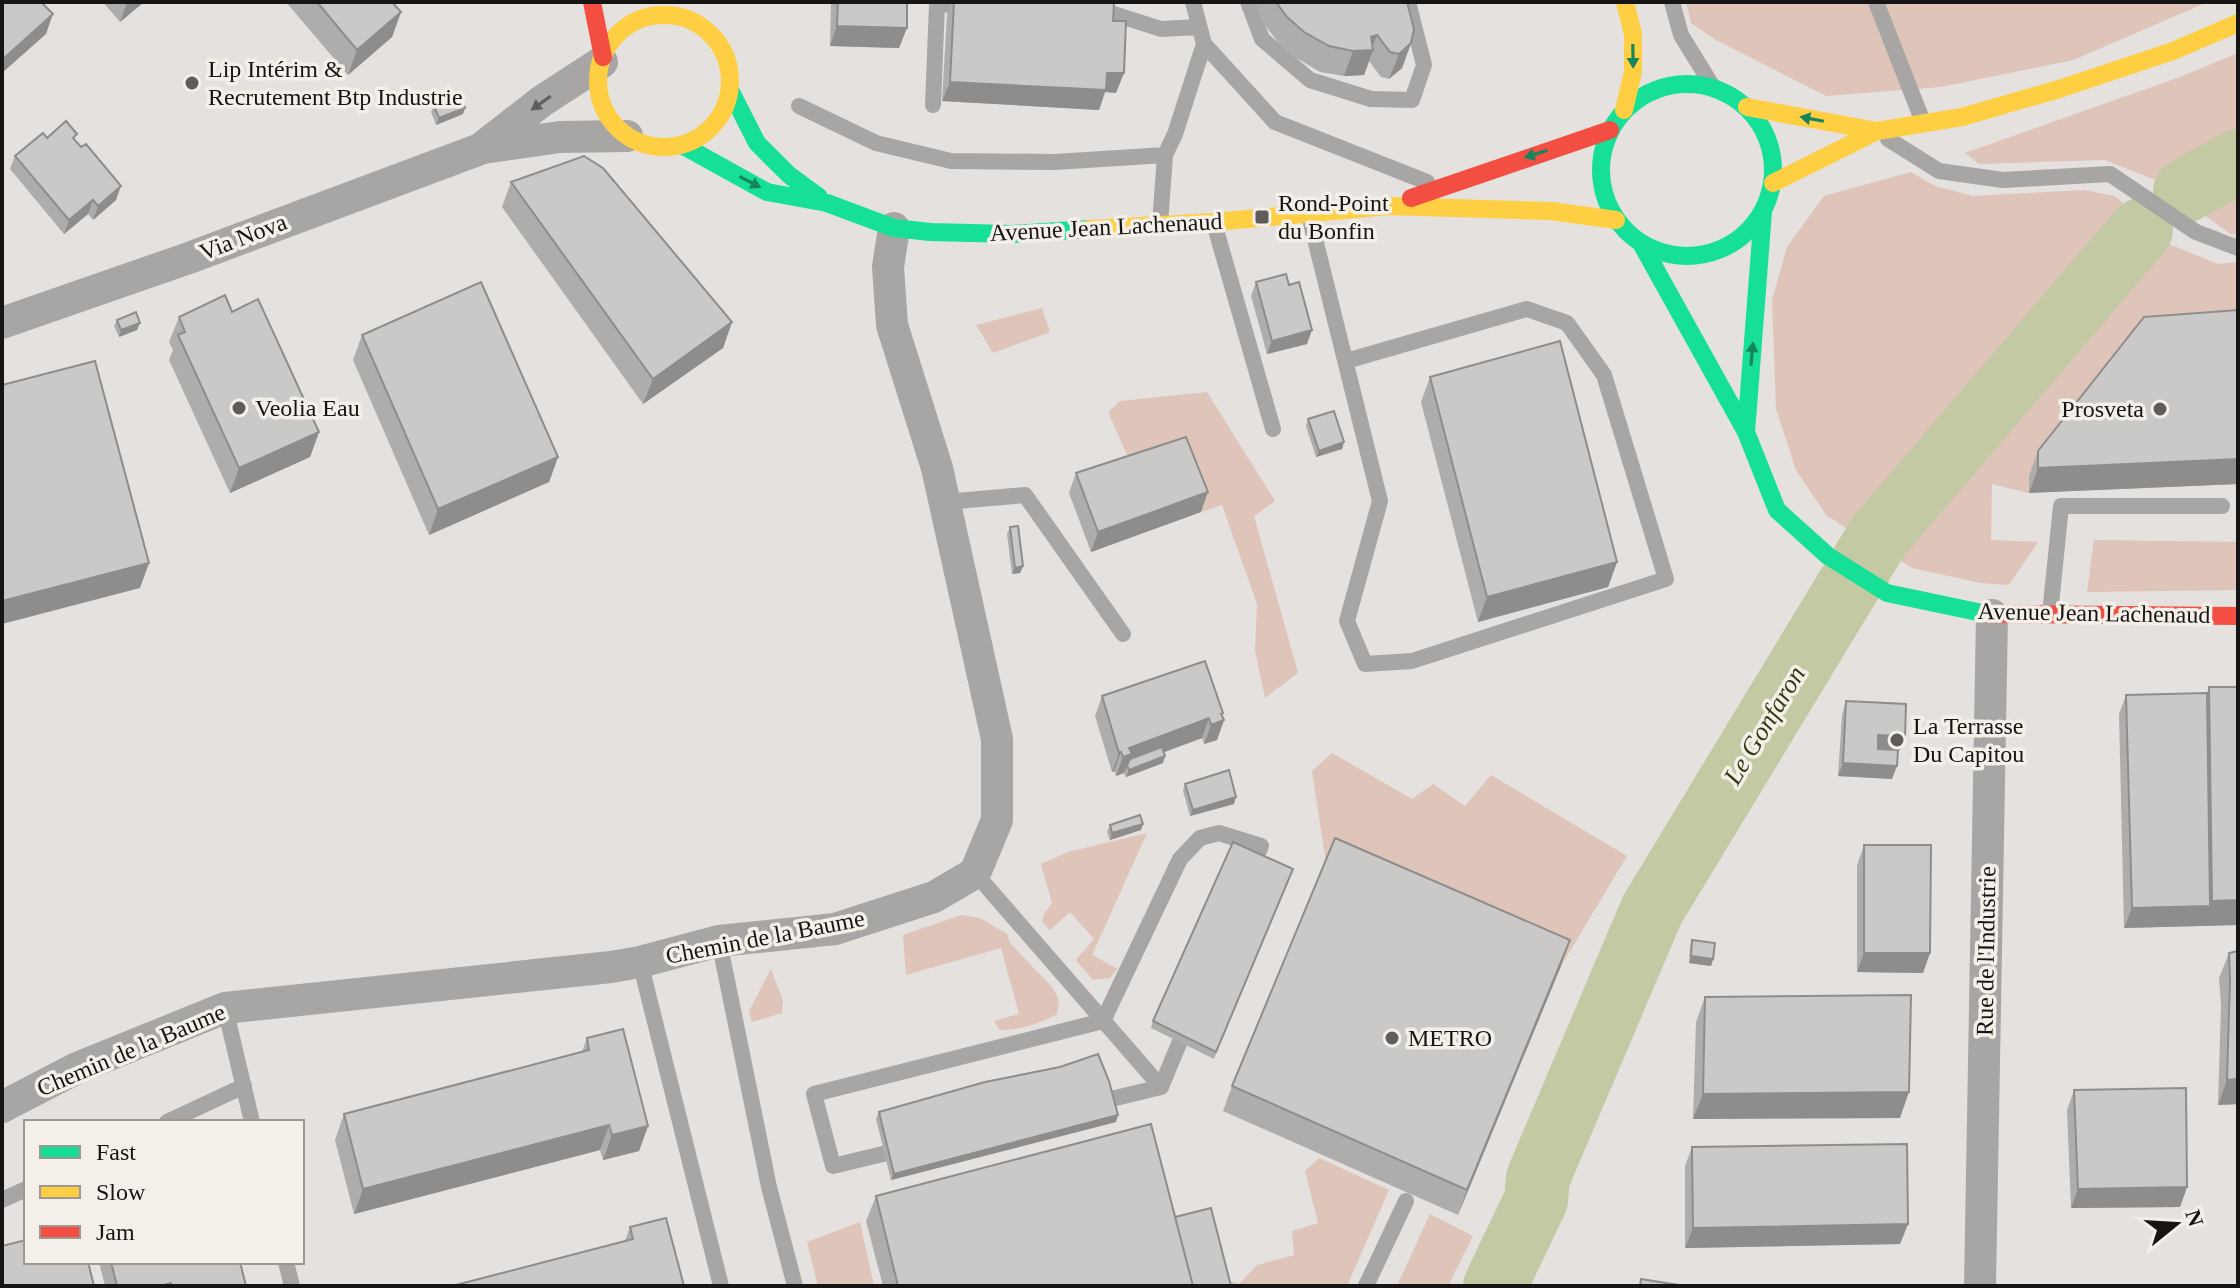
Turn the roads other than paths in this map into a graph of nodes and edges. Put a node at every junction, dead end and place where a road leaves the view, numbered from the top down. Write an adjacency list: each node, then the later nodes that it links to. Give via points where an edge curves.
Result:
1 (592, 2): 14 (main road)
2 (1193, 2): 12 (lane)
3 (1248, 2): 4 (lane, via 1262,39 1310,80 1371,99 1412,100 1424,65)
4 (1408, 2)
5 (1625, 2): 20 (main road, one-way to 20, via 1633,34 1633,72)
6 (1672, 2): 15 (lane, via 1681,35)
7 (1876, 2): 21 (lane)
8 (981, 6): 17 (lane, via 937,4)
9 (657, 8): 14 (main road, via 627,26); 16 (main road, via 705,29 721,46)
10 (1070, 12): 12 (lane, via 1114,14 1161,29)
11 (2238, 23): 21 (main road, via 2059,89)
12 (1199, 27): 13 (lane)
13 (1204, 44): 27 (lane); 29 (lane, via 1275,122)
14 (602, 60): 24 (main road, via 599,91 604,108); 26 (street, Via Nova, one-way to 26)
15 (1713, 87): 19 (main road); 20 (main road, via 1665,86)
16 (730, 90): 25 (main road, via 714,125); 30 (main road, Avenue Jean Lachenaud, via 757,143)
17 (933, 105)
18 (799, 106): 27 (lane, via 876,143 951,161)
19 (1747, 107): 23 (main road, one-way to 19); 28 (main road, via 1764,129 1773,155)
20 (1624, 110): 22 (main road)
21 (1923, 124): 23 (main road)
22 (1610, 130): 29 (main road, Avenue Jean Lachenaud, one-way to 29); 34 (main road, via 1600,176)
23 (1877, 131): 28 (main road); 39 (lane, via 1939,171 2003,180 2110,174 2196,232)
24 (627, 136): 25 (main road, via 644,144); 26 (street, Via Nova, via 560,137)
25 (682, 145): 30 (main road, Avenue Jean Lachenaud, one-way to 30, via 767,192)
26 (483, 148): 40 (street, Via Nova)
27 (1165, 155): 36 (lane)
28 (1773, 183): 32 (main road)
29 (1440, 187): 31 (main road, Avenue Jean Lachenaud)
30 (827, 203): 37 (main road, Avenue Jean Lachenaud)
31 (1388, 206): 33 (main road, Avenue Jean Lachenaud); 34 (main road, Avenue Jean Lachenaud, via 1551,211)
32 (1763, 212): 38 (main road, via 1746,234 1722,250 1695,257 1668,255); 43 (main road, Avenue Jean Lachenaud, one-way to 32)
33 (1308, 213): 35 (main road, Avenue Jean Lachenaud); 41 (lane)
34 (1616, 220): 38 (main road)
35 (1214, 222): 36 (main road, Avenue Jean Lachenaud); 42 (lane)
36 (1160, 225): 37 (main road, Avenue Jean Lachenaud, via 1012,234)
37 (894, 228): 44 (street, via 888,267 892,325)
38 (1642, 245): 43 (main road, Avenue Jean Lachenaud)
39 (2238, 248)
40 (2, 323)
41 (1346, 361): 41 (lane, via 1380,501 1347,621 1365,664 1412,661 1666,579 1604,375 1567,323 1527,309)
42 (1273, 429)
43 (1746, 432): 46 (main road, Avenue Jean Lachenaud, via 1777,510 1828,556 1887,593)
44 (945, 502): 49 (lane, via 1025,495); 50 (street, via 997,739 997,820)
45 (2222, 506): 47 (lane, via 2061,506)
46 (1992, 615): 47 (main road, Avenue Jean Lachenaud); 68 (street, Rue de l'Industrie)
47 (2049, 616): 48 (main road, Avenue Jean Lachenaud)
48 (2238, 616)
49 (1123, 634)
50 (975, 873): 51 (street, Chemin de la Baume, via 934,897 835,929); 54 (lane)
51 (719, 941): 52 (street, Chemin de la Baume); 66 (lane, via 769,1187)
52 (640, 962): 53 (street, Chemin de la Baume); 65 (lane)
53 (225, 1008): 55 (lane); 57 (street, Chemin de la Baume, via 77,1068)
54 (1103, 1021): 56 (lane); 56 (lane, via 1180,859 1200,838 1219,833 1261,846); 56 (lane, via 814,1094 833,1166)
55 (244, 1086): 58 (lane); 59 (lane)
56 (1161, 1087)
57 (2, 1107)
58 (171, 1120)
59 (252, 1120)
60 (24, 1190): 61 (lane)
61 (2, 1200)
62 (1406, 1201): 67 (lane)
63 (286, 1264): 64 (lane)
64 (292, 1286)
65 (721, 1286)
66 (795, 1286)
67 (1366, 1286)
68 (1980, 1286)

